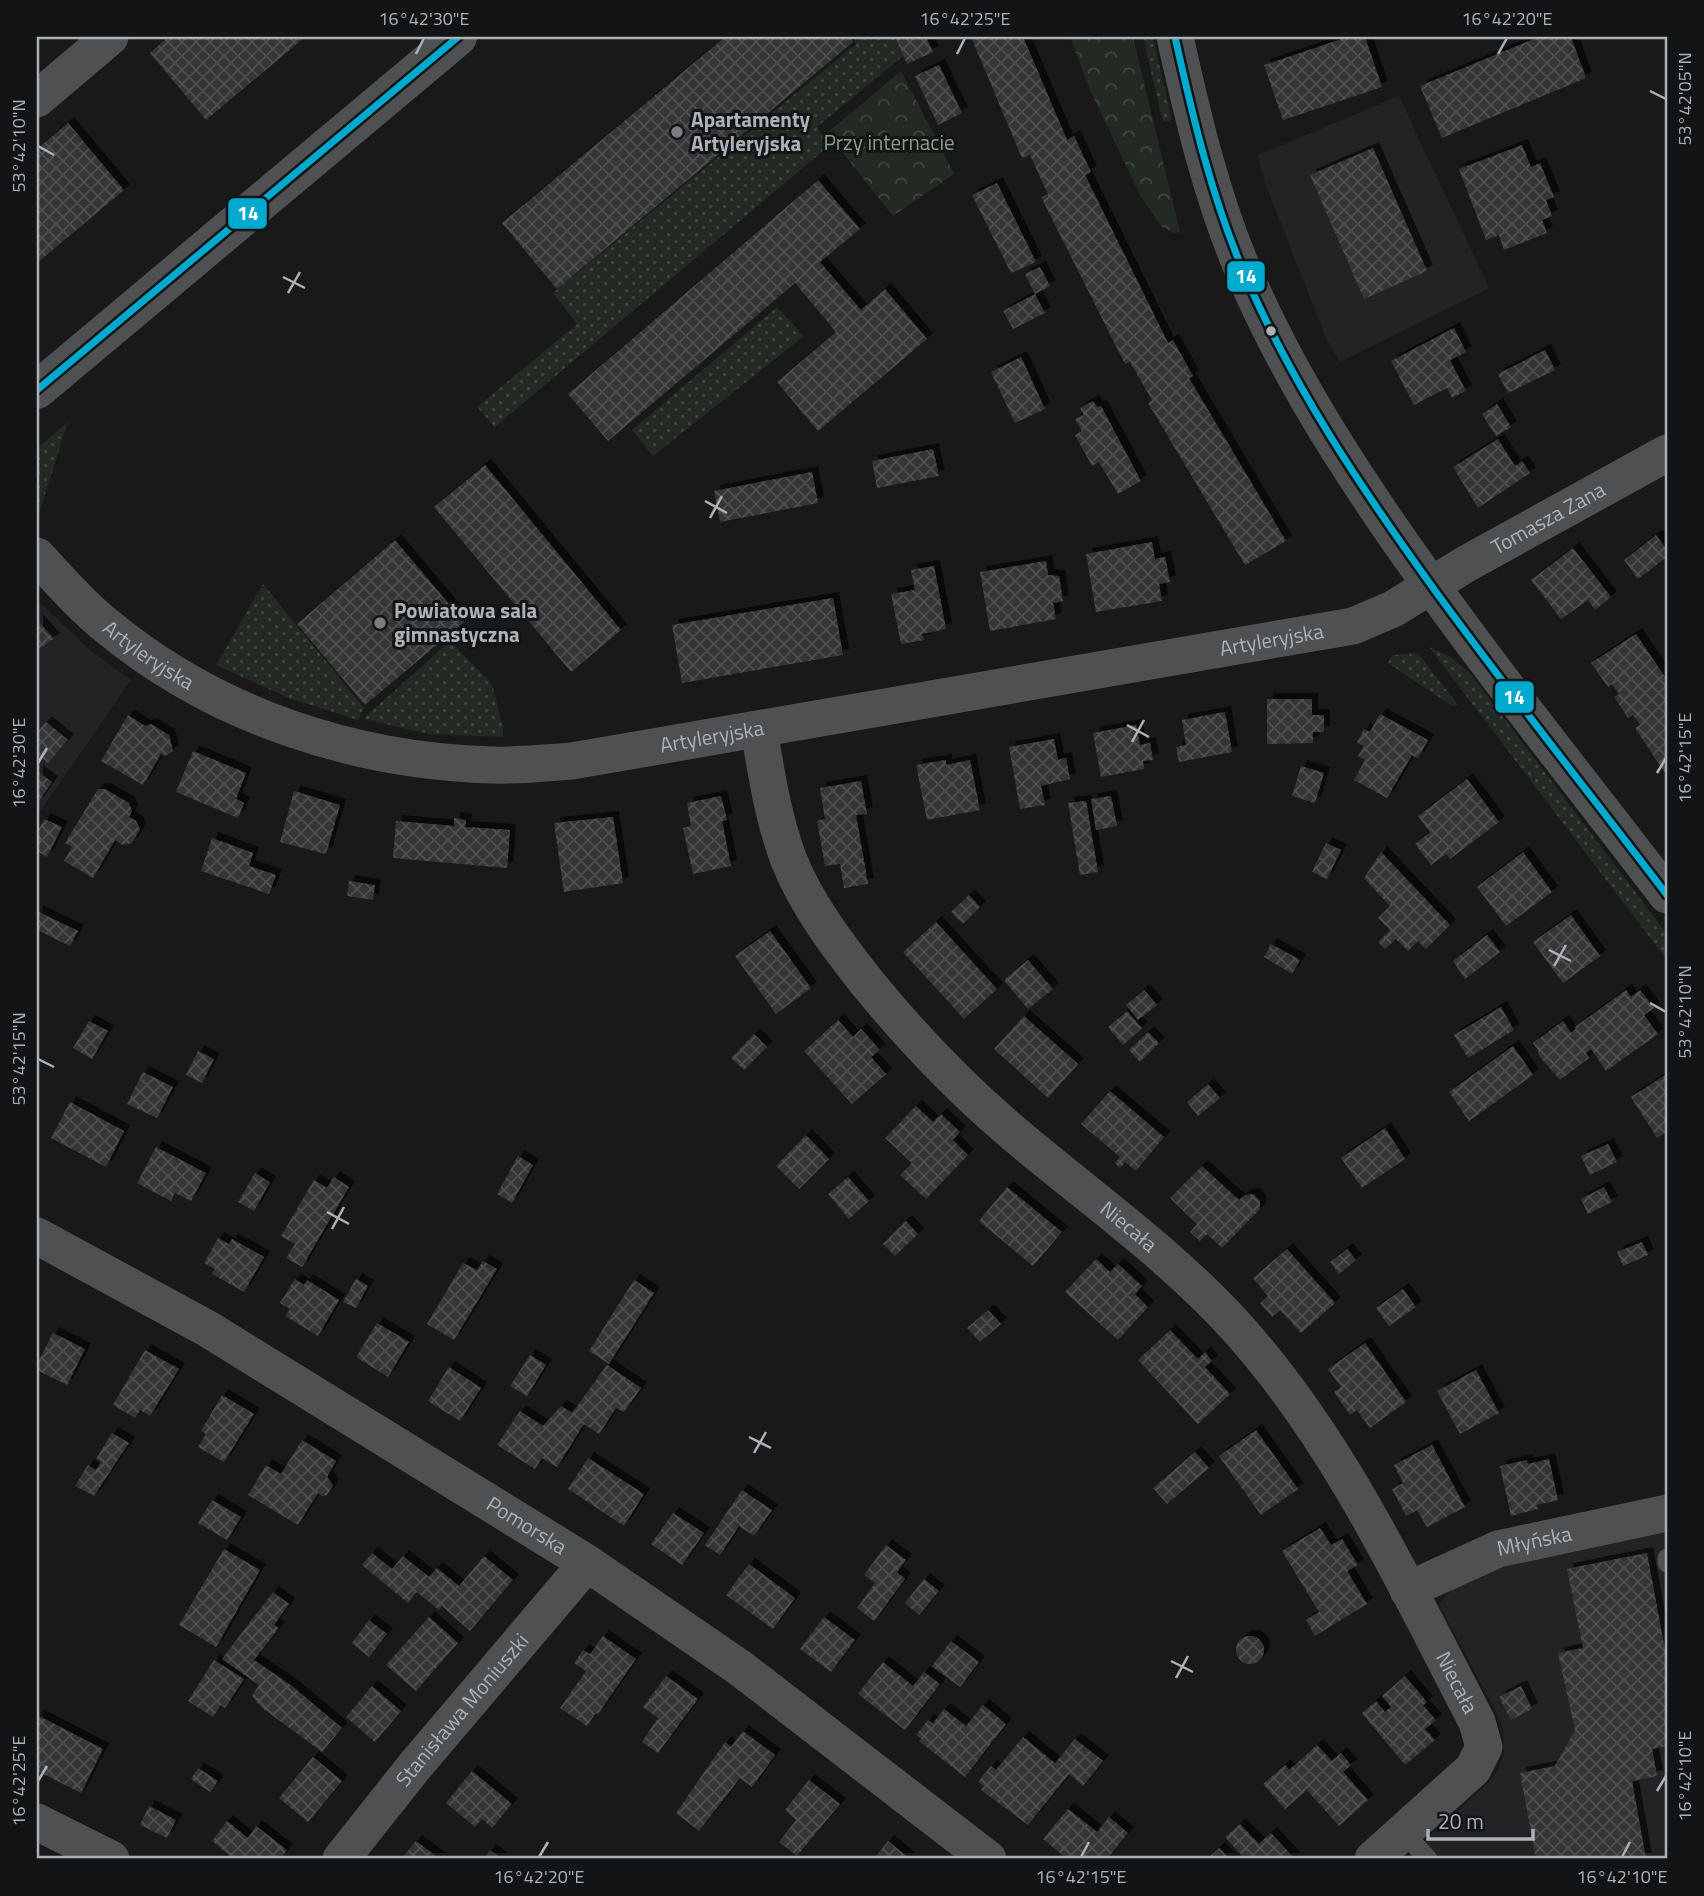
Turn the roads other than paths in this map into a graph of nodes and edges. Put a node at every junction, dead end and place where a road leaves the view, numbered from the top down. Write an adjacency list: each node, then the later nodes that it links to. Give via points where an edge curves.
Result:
1 (110, 37): 4 (street)
2 (458, 37): 5 (street)
3 (1175, 37): 8 (street, via 1207,169 1273,336 1320,419)
4 (37, 99)
5 (37, 390)
6 (1667, 453): 8 (street, Tomasza Zana)
7 (37, 556): 9 (street, Artyleryjska, via 108,627 189,682 265,720 362,750 415,760 516,765 572,761)
8 (1430, 586): 9 (street, Artyleryjska, via 1353,626); 10 (street)
9 (759, 729): 14 (street, Niecała, via 788,859 848,959 898,1021 955,1080 1138,1233 1241,1333 1318,1434)
10 (1667, 895)
11 (37, 1236): 13 (street, Pomorska, via 208,1329)
12 (1667, 1513): 14 (street, Młyńska, via 1498,1549)
13 (587, 1563): 18 (street, Stanisława Moniuszki); 19 (street, Pomorska, via 740,1668)
14 (1408, 1590): 16 (street, Niecała, via 1478,1722 1484,1747 1473,1769)
15 (37, 1822): 17 (street)
16 (1403, 1832): 20 (street); 21 (lane)
17 (111, 1859)
18 (341, 1859)
19 (988, 1859)
20 (1373, 1859)
21 (1428, 1859)

